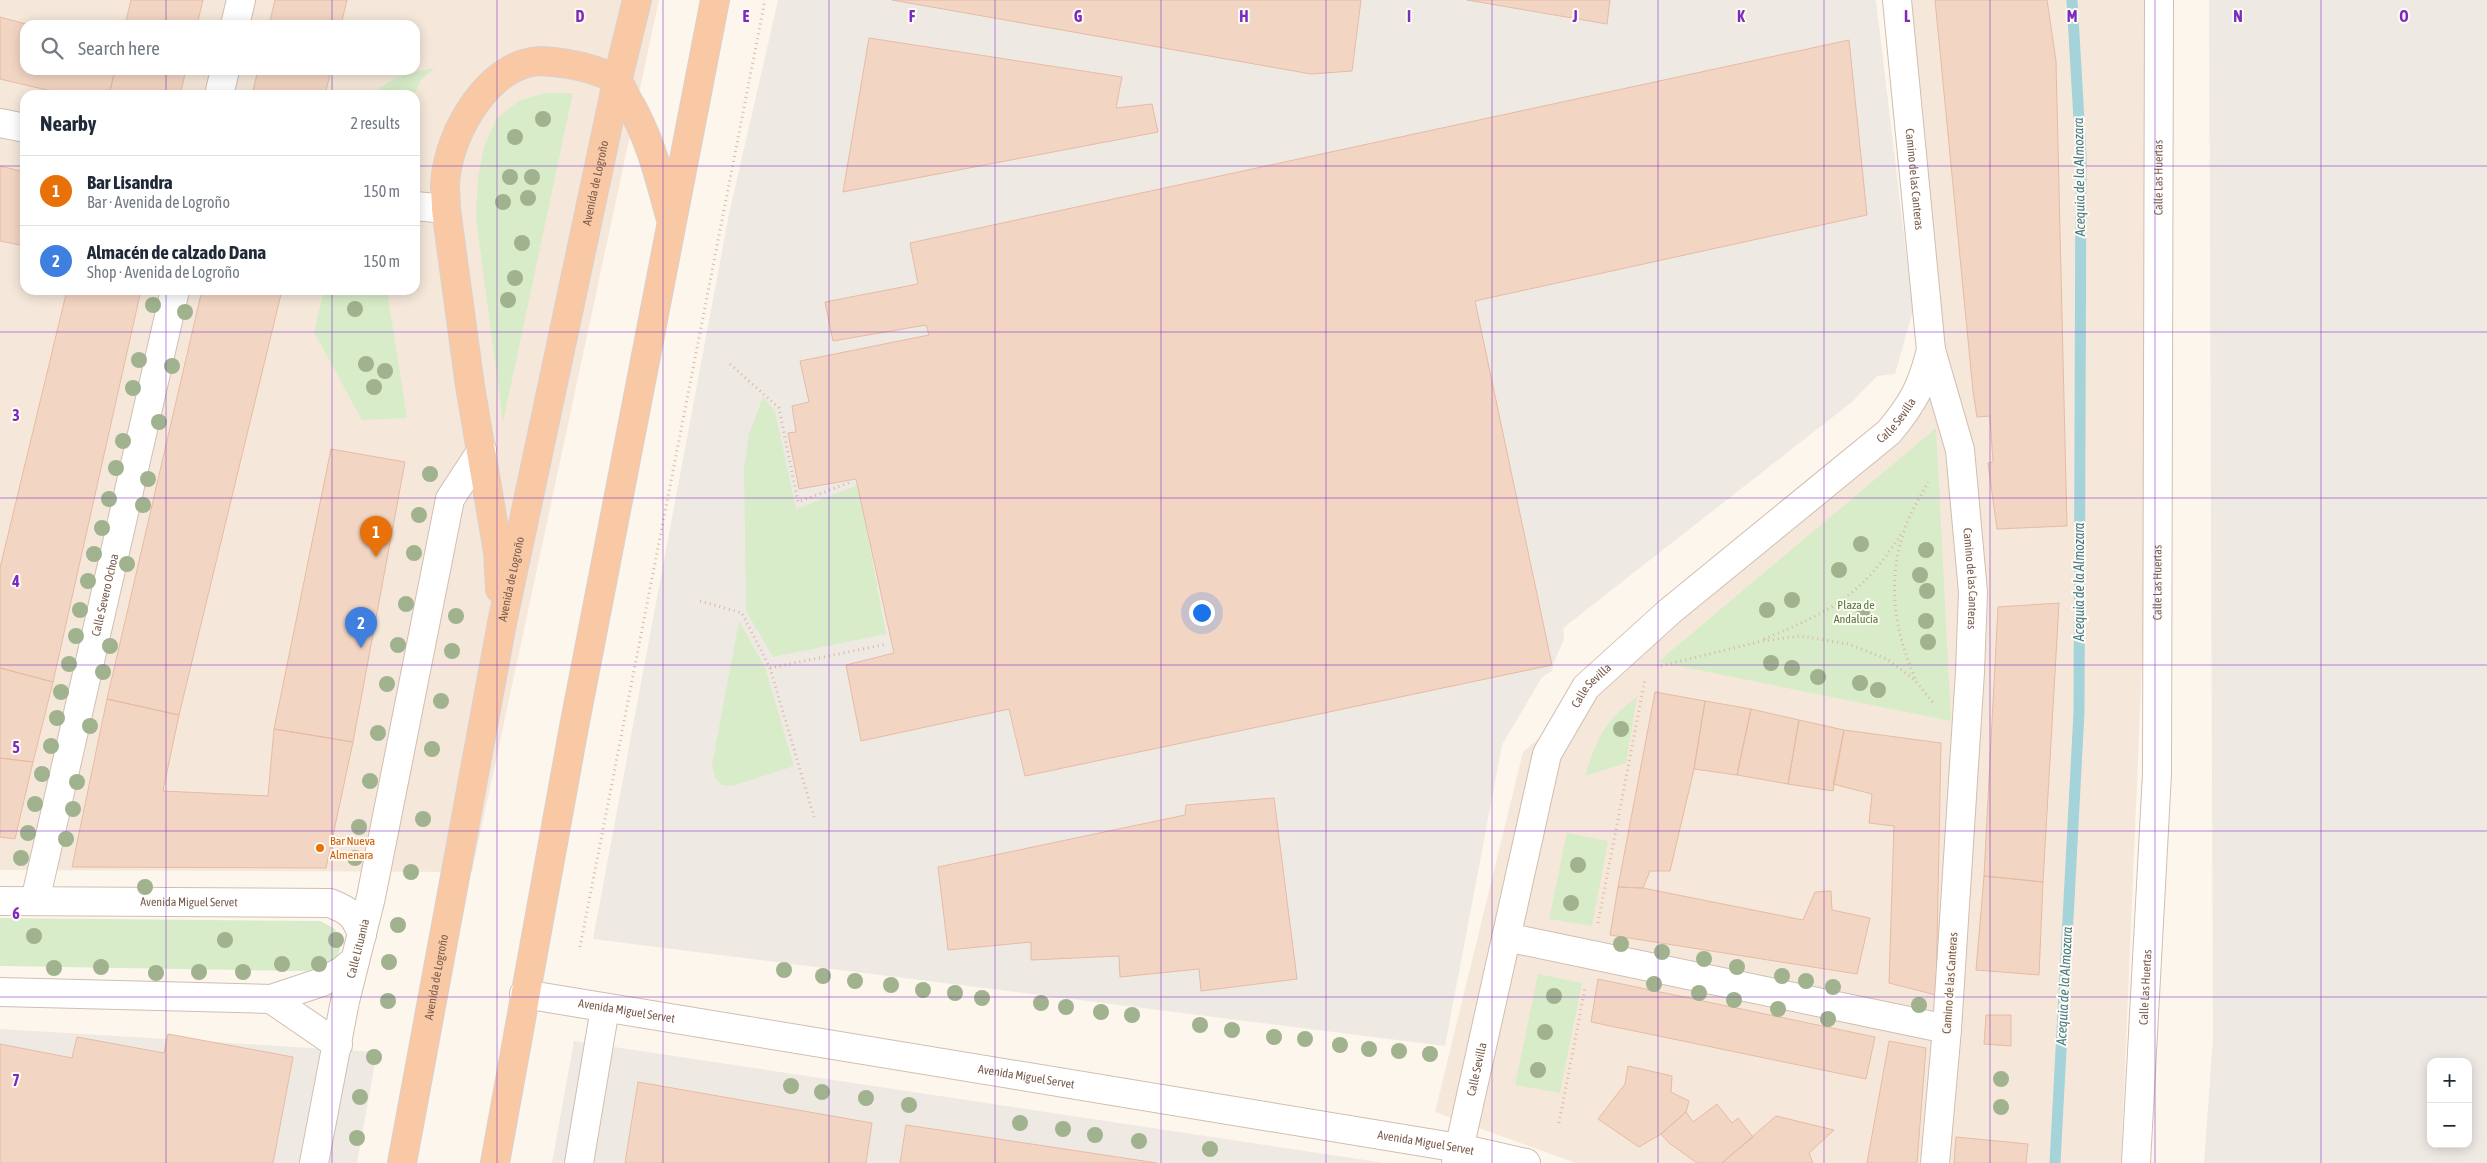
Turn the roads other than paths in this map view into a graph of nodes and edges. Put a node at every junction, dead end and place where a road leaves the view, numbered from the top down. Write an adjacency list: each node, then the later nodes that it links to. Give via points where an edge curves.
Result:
1 (241, 0): 6 (street)
2 (637, 0): 8 (highway, Avenida de Logroño)
3 (716, 0): 14 (highway)
4 (1898, 0): 16 (street, Camino de las Canteras)
5 (2159, 0): 36 (street, Calle Las Huertas, via 2157,774)
6 (236, 20)
7 (224, 75): 9 (street)
8 (617, 82): 13 (highway, via 586,67 553,62 527,63 498,78 478,98 449,157); 14 (highway, via 646,136); 18 (highway, Avenida de Logroño)
9 (220, 90)
10 (0, 122): 11 (street)
11 (20, 127)
12 (420, 206): 13 (street)
13 (446, 208): 17 (highway)
14 (672, 224): 24 (highway)
15 (174, 295): 20 (street, Calle Severo Ochoa)
16 (1931, 350): 21 (street, Calle Sevilla, via 1923,383 1890,432 1670,611 1586,688 1547,754); 27 (street, Camino de las Canteras, via 1960,450 1972,592 1970,672)
17 (482, 450): 18 (highway, via 498,552); 22 (street, Calle Lituania, via 450,499)
18 (502, 623): 31 (highway, Avenida de Logroño)
19 (0, 901): 20 (street, Avenida Miguel Servet)
20 (35, 901): 22 (street, Avenida Miguel Servet, via 330,903 346,909 356,920)
21 (1506, 937): 27 (street); 29 (street, Calle Sevilla)
22 (358, 948): 25 (street, via 342,971 322,982); 28 (street, Calle Lituania)
23 (0, 992): 25 (street)
24 (524, 994): 26 (street, Avenida Miguel Servet); 32 (highway)
25 (271, 999): 28 (street)
26 (605, 1008): 29 (street, Avenida Miguel Servet); 33 (street)
27 (1947, 1029): 35 (street, Camino de las Canteras)
28 (338, 1045): 30 (street, Calle Lituania)
29 (1458, 1155): 34 (street, Avenida Miguel Servet)
30 (314, 1163)
31 (402, 1163)
32 (495, 1163)
33 (579, 1163)
34 (1526, 1163)
35 (1935, 1163)
36 (2136, 1163)

